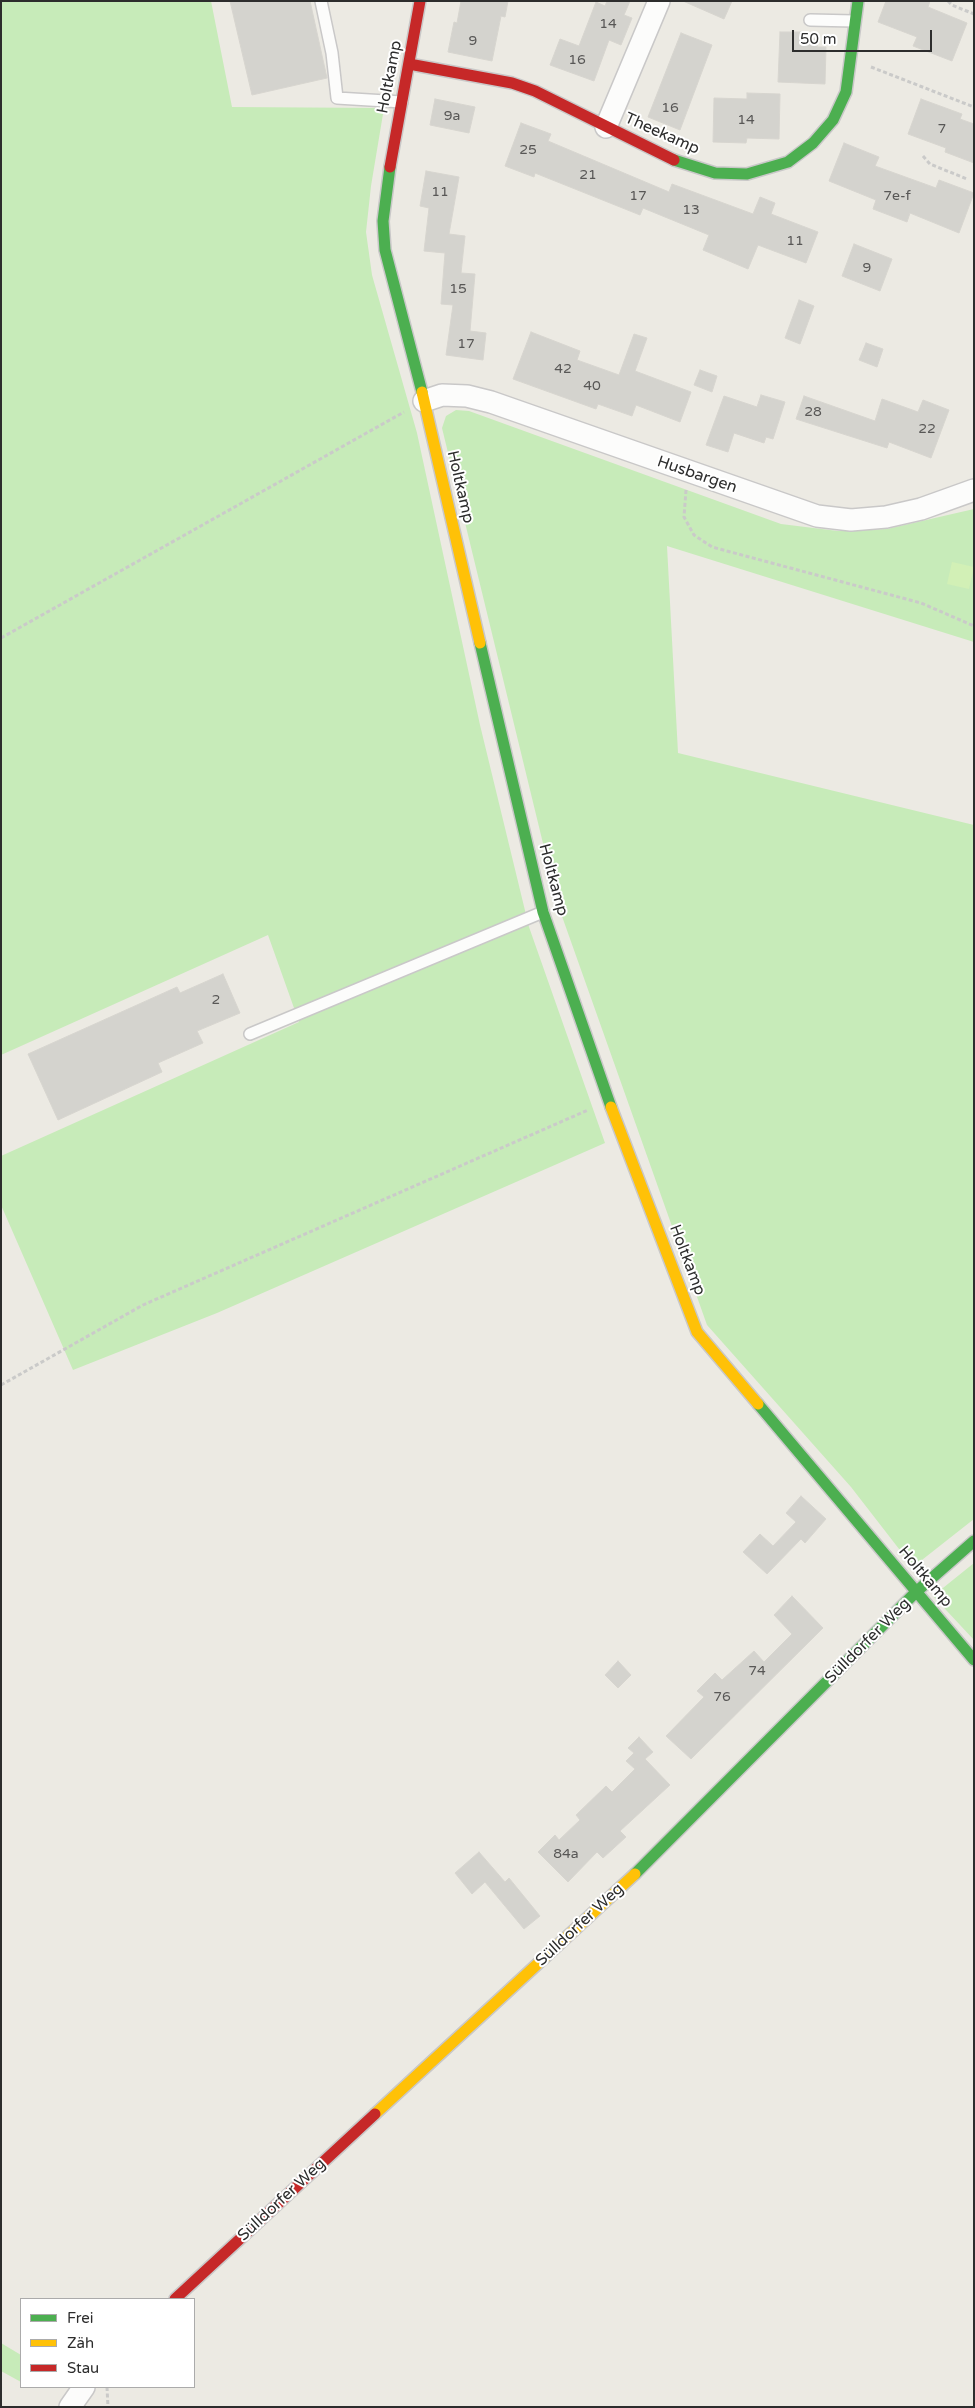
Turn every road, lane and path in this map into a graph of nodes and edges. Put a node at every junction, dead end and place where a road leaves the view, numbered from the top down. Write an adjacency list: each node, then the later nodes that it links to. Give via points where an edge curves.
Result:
1 (321, 1): 11 (lane, via 337,98)
2 (420, 1): 10 (street, Holtkamp)
3 (659, 1): 13 (street)
4 (858, 1): 8 (street, Theekamp)
5 (948, 1): 6 (path)
6 (974, 14)
7 (810, 20): 8 (lane)
8 (854, 21): 9 (street, Theekamp)
9 (851, 60): 12 (path); 13 (street, Theekamp, via 846,92 833,120 814,143 788,162 763,171 715,173 675,161)
10 (409, 64): 11 (street, Holtkamp); 13 (street, Theekamp, via 512,83 535,91)
11 (402, 102): 16 (street, Holtkamp, via 385,192 385,250)
12 (974, 107)
13 (606, 127)
14 (923, 156): 15 (path, via 930,164)
15 (967, 179)
16 (424, 401): 17 (street, Husbargen, via 442,395 483,400); 20 (path); 21 (street, Holtkamp)
17 (687, 471): 18 (street, Husbargen, via 817,516 851,520 921,509); 19 (path, via 684,517 694,535 712,547 921,603)
18 (974, 490)
19 (974, 626)
20 (1, 638)
21 (542, 912): 22 (lane); 23 (street, Holtkamp)
22 (250, 1034)
23 (609, 1101): 24 (path, via 143,1305); 26 (street, Holtkamp, via 697,1332)
24 (1, 1385)
25 (974, 1541): 26 (street, Sülldorfer Weg)
26 (916, 1592): 27 (street, Holtkamp); 28 (street, Sülldorfer Weg, via 633,1876)
27 (974, 1660)
28 (176, 2298)
29 (83, 2388): 31 (street)
30 (107, 2388): 32 (path)
31 (70, 2407)
32 (108, 2407)

